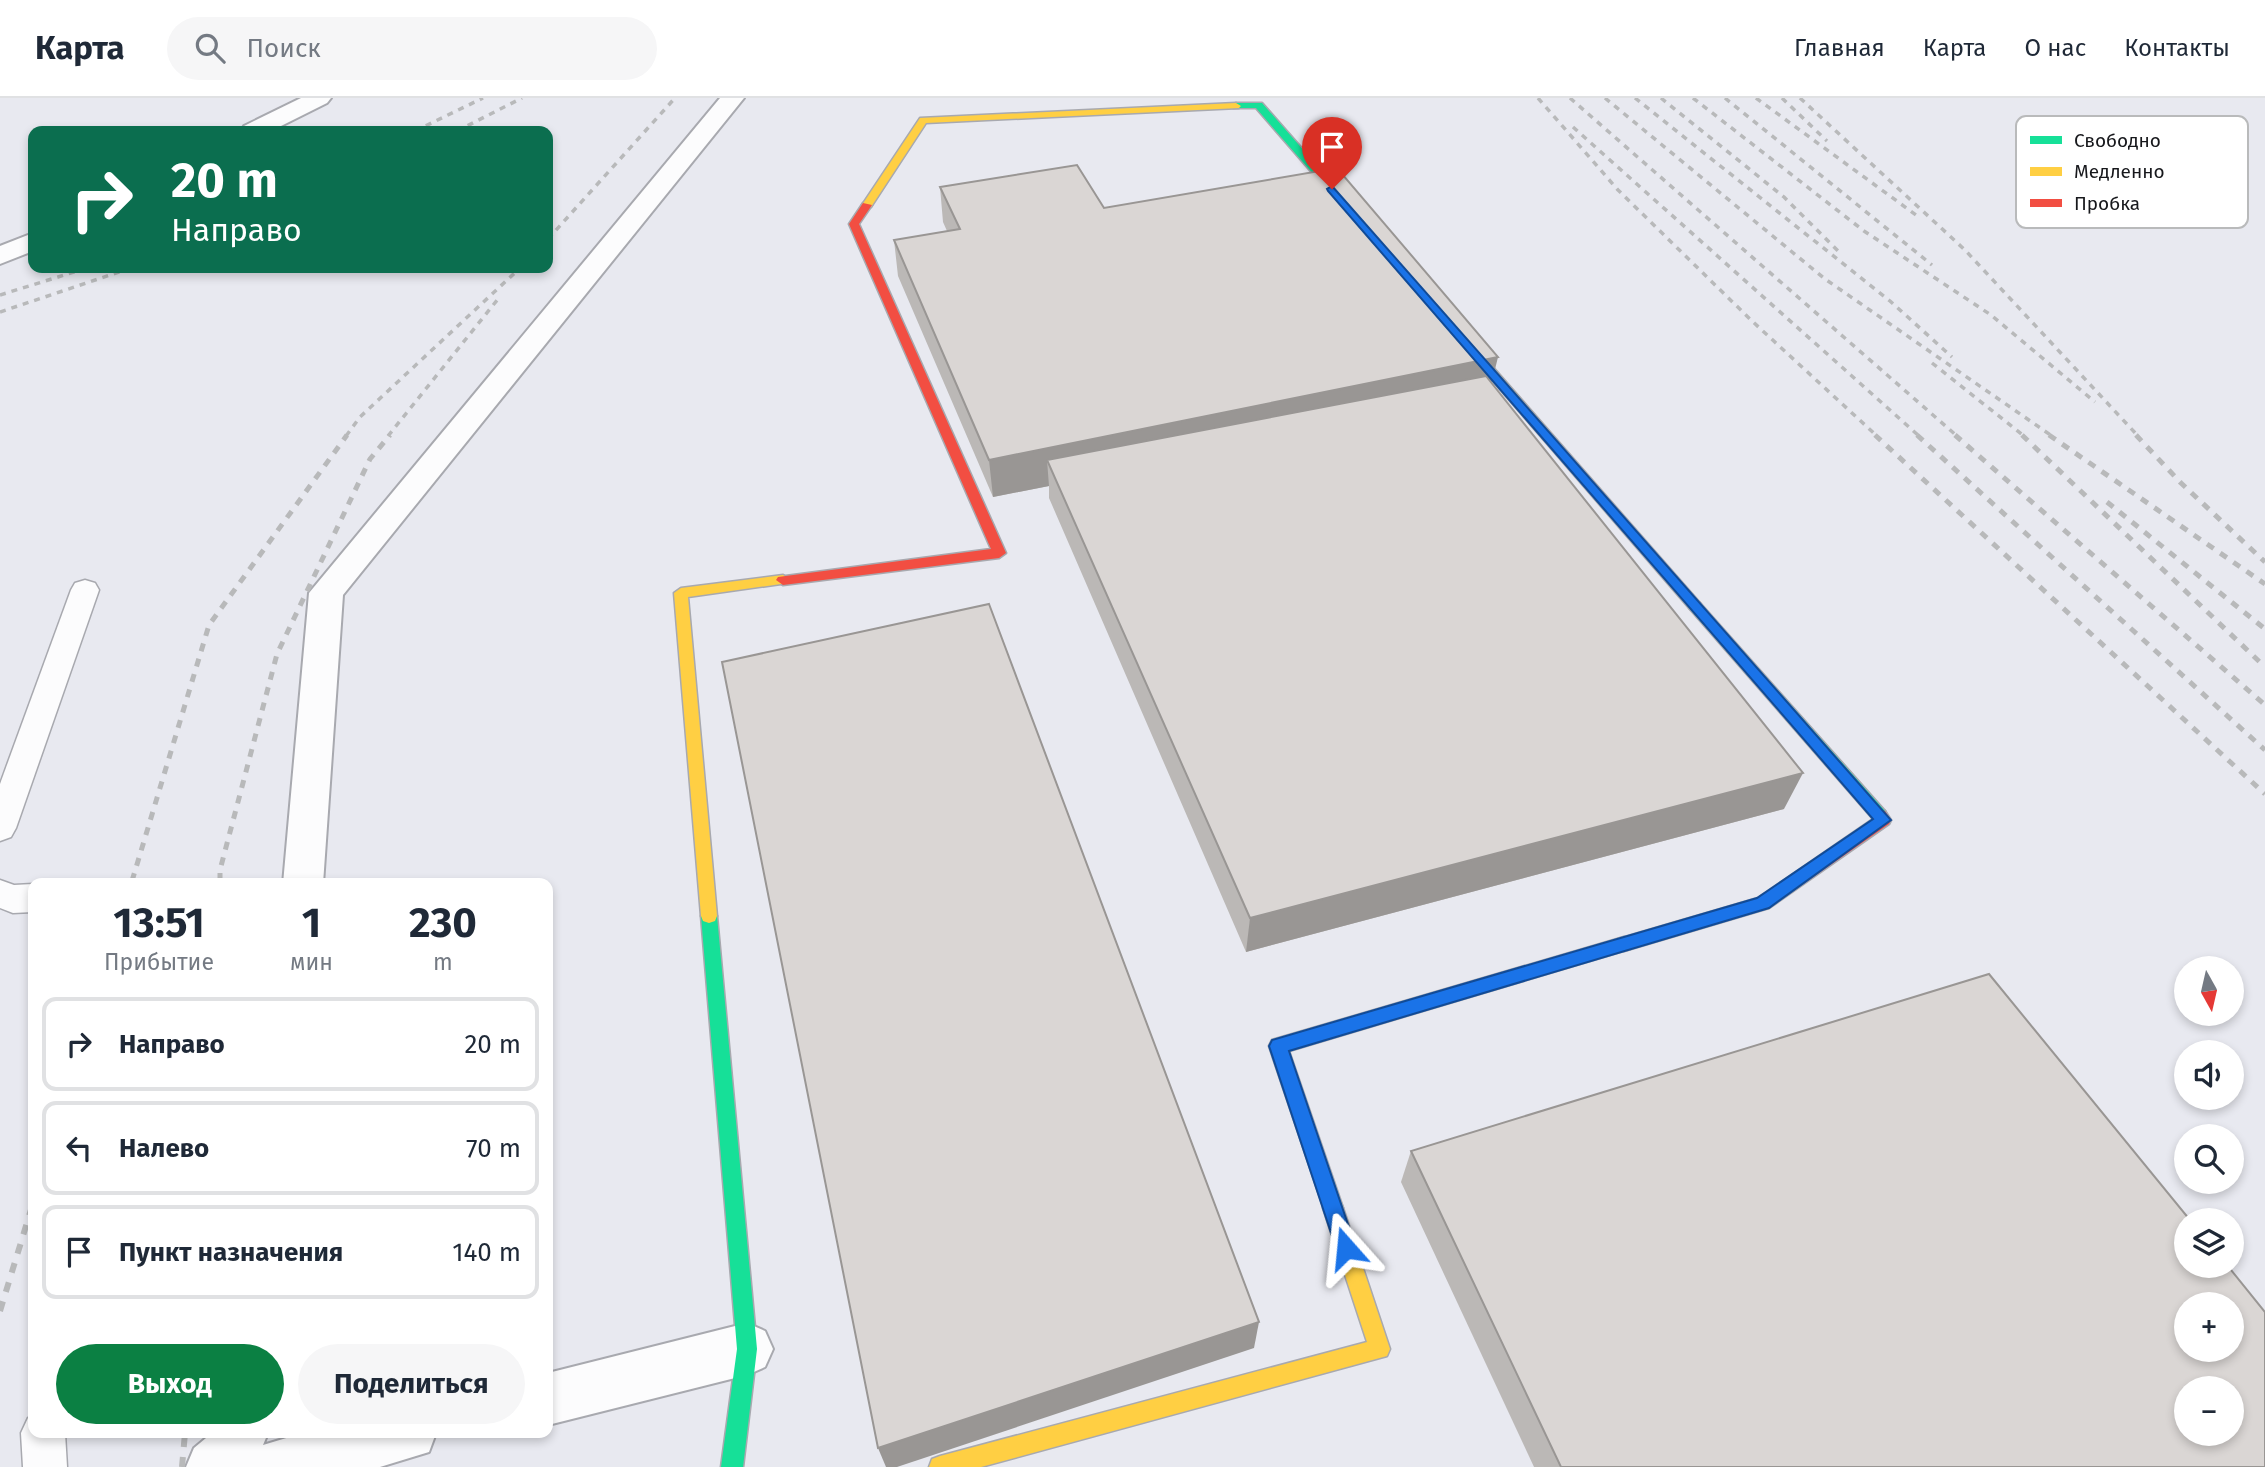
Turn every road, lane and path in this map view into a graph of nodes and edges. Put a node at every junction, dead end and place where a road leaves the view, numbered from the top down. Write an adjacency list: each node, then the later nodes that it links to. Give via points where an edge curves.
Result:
1 (319, 98): 3 (street)
2 (732, 98): 10 (street, via 326,593)
3 (263, 126)
4 (1360, 220): 13 (street, via 1259,105 923,120 854,224 999,553 681,593)
5 (28, 243): 6 (street)
6 (0, 256)
7 (1451, 326): 22 (street, via 1883,820 1763,903 1278,1046 1380,1349)
8 (85, 590): 9 (lane)
9 (0, 828)
10 (303, 878)
11 (0, 894): 12 (lane)
12 (28, 898)
13 (747, 1349): 14 (street); 21 (street)
14 (553, 1398)
15 (43, 1438): 18 (lane)
16 (239, 1438): 19 (street, via 229,1455)
17 (390, 1438): 20 (street)
18 (46, 1467)
19 (213, 1467)
20 (275, 1467)
21 (732, 1467)
22 (940, 1467)

